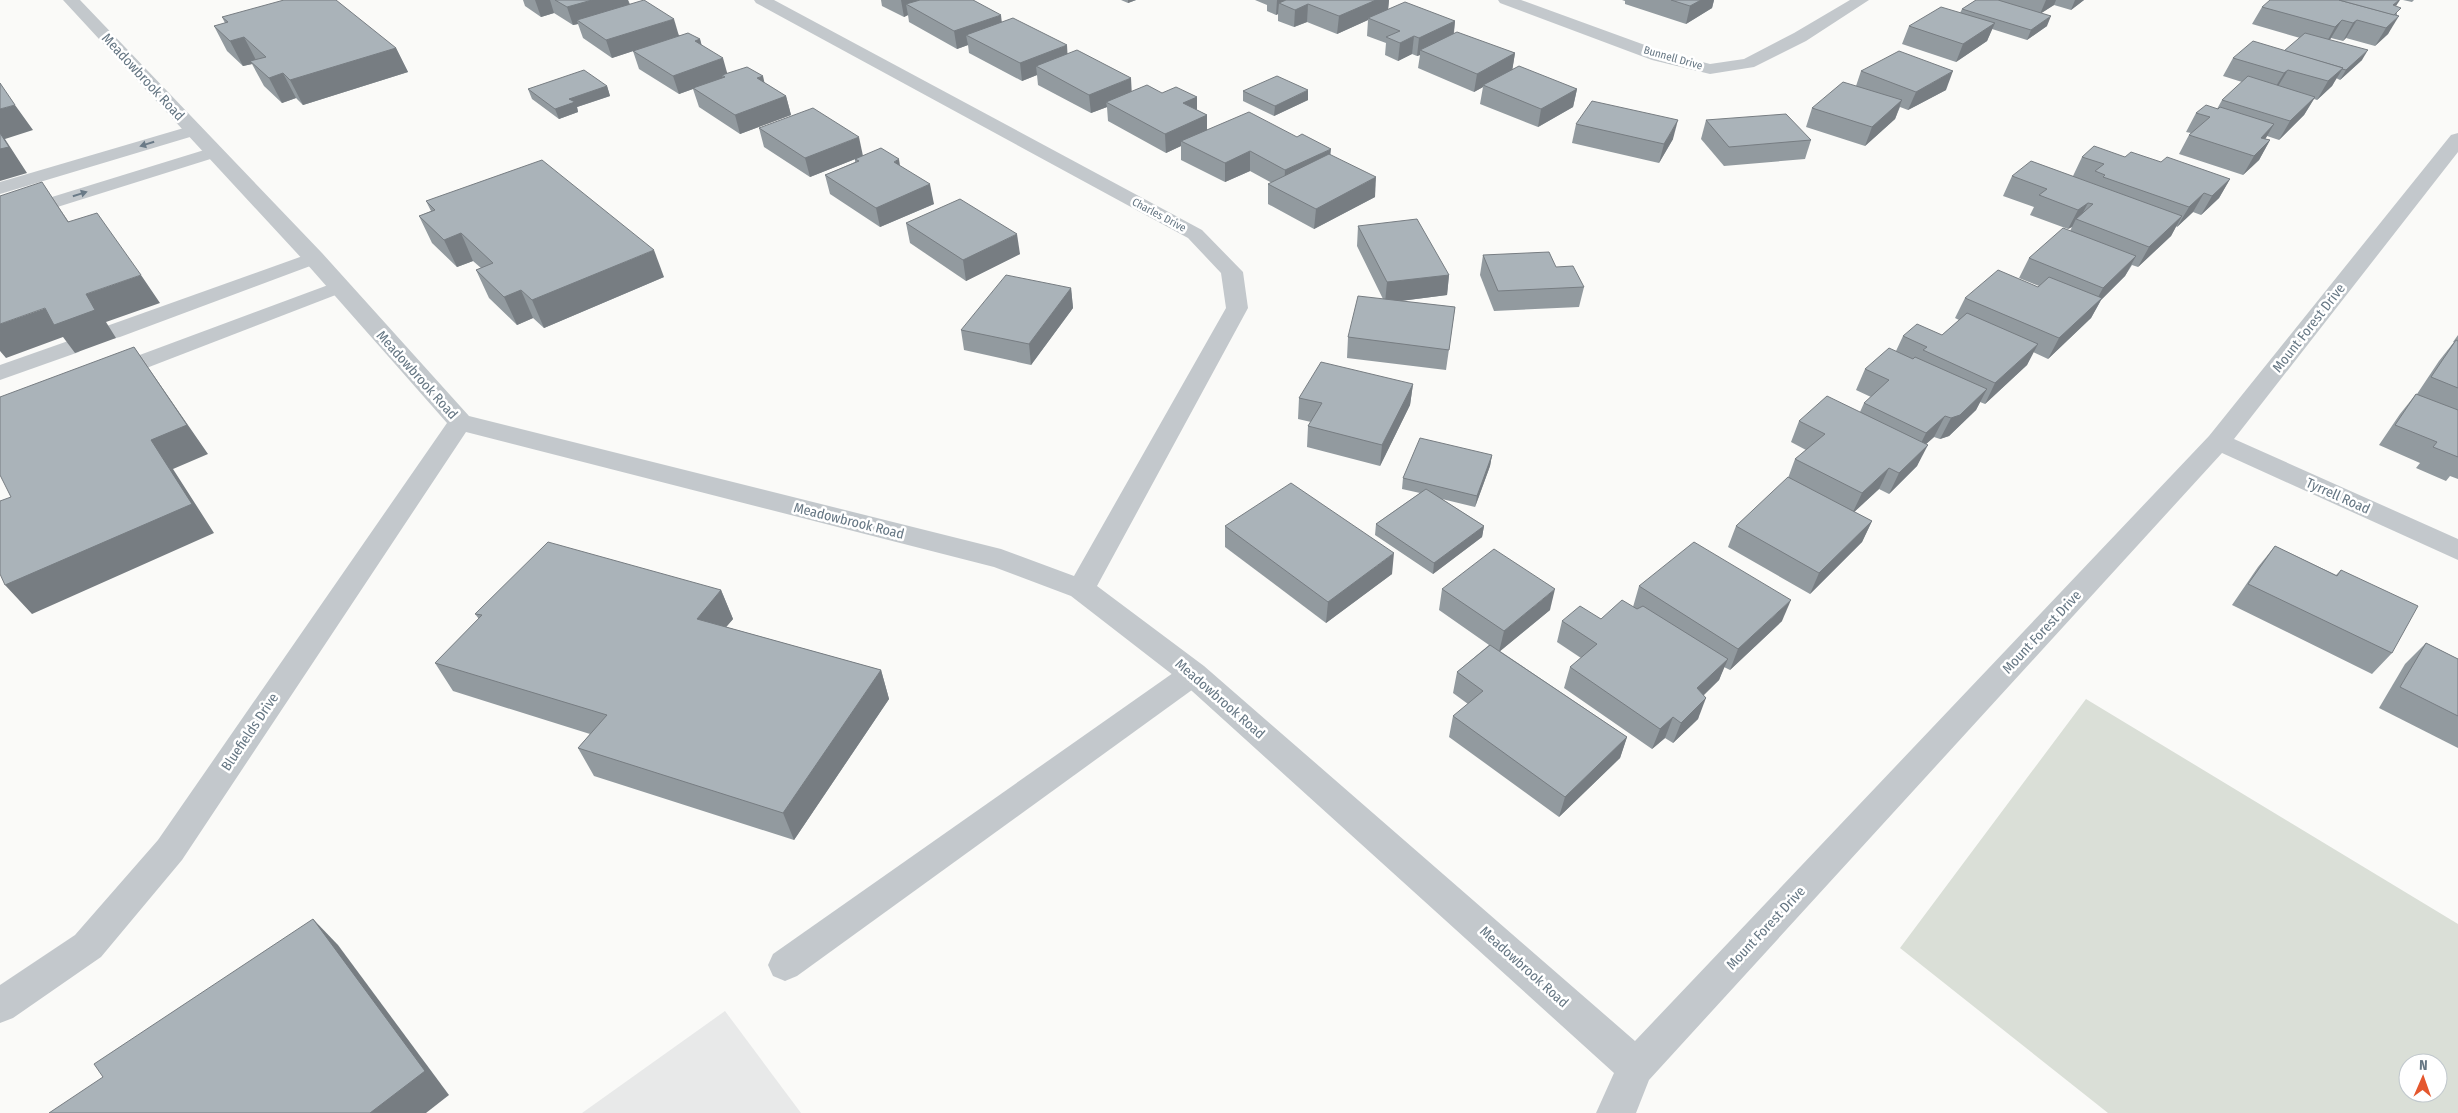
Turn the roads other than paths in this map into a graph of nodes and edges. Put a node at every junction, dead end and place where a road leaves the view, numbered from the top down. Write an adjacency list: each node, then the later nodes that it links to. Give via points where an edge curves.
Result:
1 (71, 0): 5 (street, Meadowbrook Road)
2 (762, 0): 19 (street, Charles Drive, via 1195,234 1232,272 1237,308)
3 (1506, 0): 4 (street, Bunnell Drive, via 1658,56 1710,69 1748,62 1800,37)
4 (1861, 0)
5 (194, 130): 7 (street, Meadowbrook Road); 8 (lane, one-way to 8)
6 (2458, 139): 17 (street, Mount Forest Drive)
7 (214, 152): 9 (lane, one-way to 7); 10 (street, Meadowbrook Road)
8 (0, 188)
9 (0, 219)
10 (314, 258): 11 (street, Meadowbrook Road); 12 (lane)
11 (338, 287): 15 (lane); 16 (street, Meadowbrook Road)
12 (112, 332)
13 (71, 347): 14 (lane)
14 (0, 373)
15 (92, 381)
16 (460, 422): 19 (street, Meadowbrook Road, via 1001,559); 22 (street, Bluefields Drive, via 170,850 88,946)
17 (2218, 442): 18 (street, Tyrrell Road); 23 (street, Mount Forest Drive)
18 (2458, 550)
19 (1081, 589): 20 (street, Meadowbrook Road)
20 (1193, 674): 21 (lane); 23 (street, Meadowbrook Road)
21 (785, 965)
22 (0, 1006)
23 (1636, 1067): 24 (street, Mount Forest Drive)
24 (1616, 1113)

